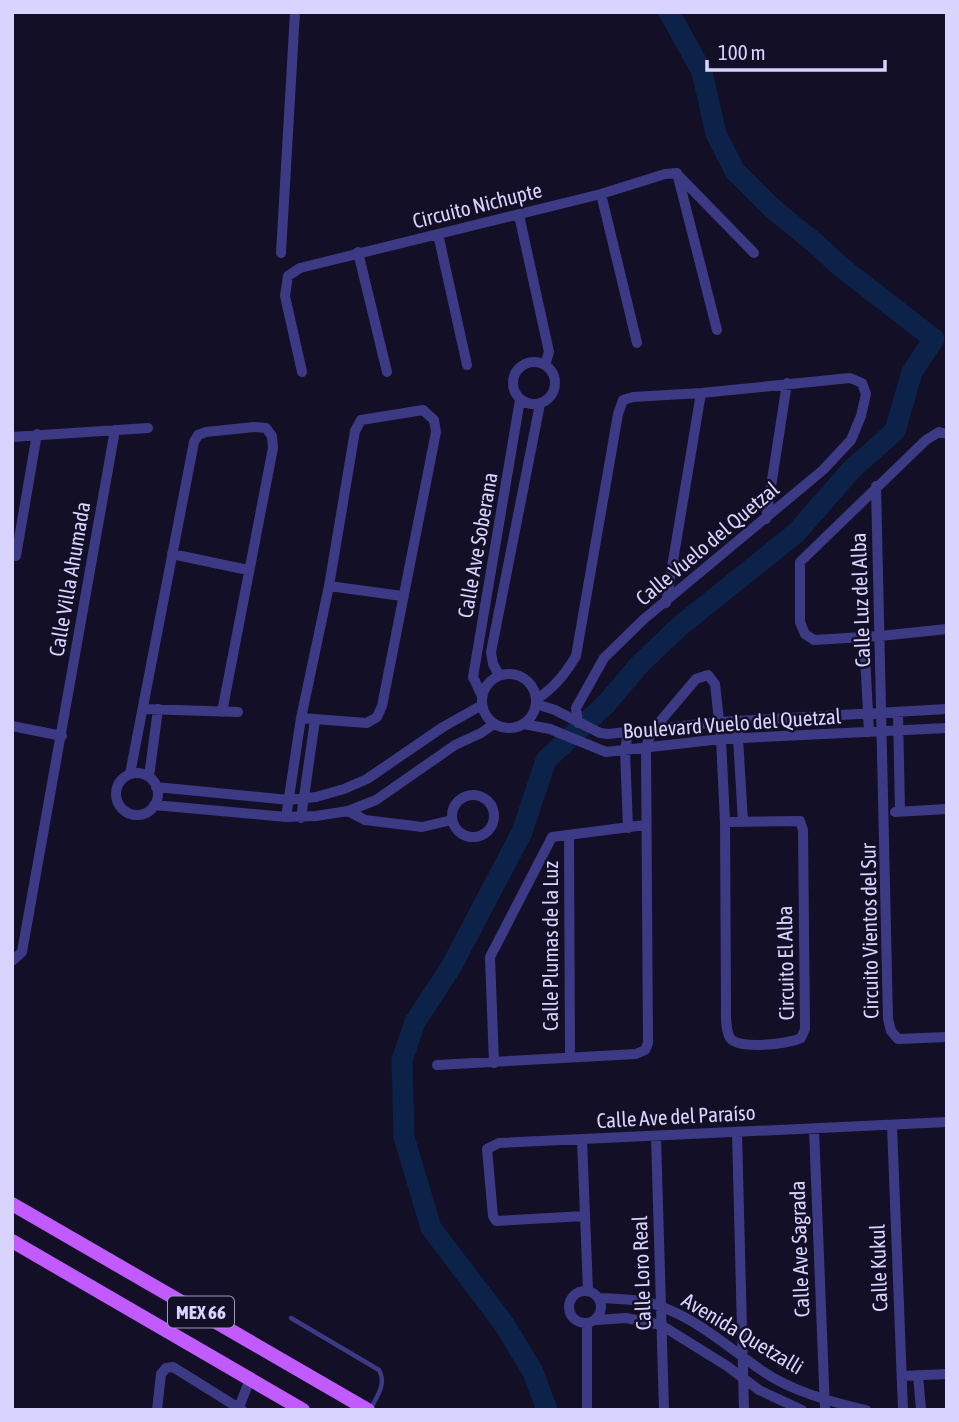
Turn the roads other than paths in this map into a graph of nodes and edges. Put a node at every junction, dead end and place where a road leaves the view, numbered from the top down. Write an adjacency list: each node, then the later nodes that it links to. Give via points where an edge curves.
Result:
1 (295, 12): 7 (street)
2 (677, 173): 3 (street, Circuito Nichupte); 8 (street); 9 (street)
3 (601, 194): 4 (street, Circuito Nichupte); 10 (street)
4 (519, 215): 5 (street, Circuito Nichupte); 12 (street, via 549,352)
5 (438, 234): 6 (street, Circuito Nichupte); 11 (street)
6 (358, 252): 13 (street, Circuito Nichupte, via 300,268 288,276 285,296); 14 (street)
7 (281, 253)
8 (754, 253)
9 (717, 330)
10 (637, 342)
11 (467, 365)
12 (545, 365): 17 (street, via 530,362 517,370 513,386); 18 (street, via 555,384 548,400)
13 (302, 372)
14 (387, 372)
15 (787, 383): 16 (street); 25 (street); 25 (street, Calle Vuelo del Quetzal, via 850,378 862,383 866,394 851,440)
16 (701, 393): 31 (street); 37 (street, via 623,400 576,656 564,677)
17 (520, 400): 18 (street); 36 (street, Calle Ave Soberana, via 473,677)
18 (540, 404): 35 (street, Calle Ave Soberana, via 491,653)
19 (148, 428): 20 (street)
20 (115, 430): 21 (street); 60 (street, Calle Villa Ahumada)
21 (37, 434): 23 (street); 27 (street)
22 (947, 434): 24 (street, via 939,432 926,440)
23 (12, 437)
24 (876, 486): 33 (street, via 800,562 800,622 805,634 814,640); 34 (street, Calle Luz del Alba)
25 (766, 519): 31 (street, Calle Vuelo del Quetzal)
26 (172, 554): 28 (street); 28 (street, via 198,435 266,428 273,448); 38 (street)
27 (16, 556)
28 (248, 570): 41 (street)
29 (328, 586): 30 (street); 30 (street, via 355,431 361,420 422,411 435,420 436,432); 46 (street)
30 (402, 596): 47 (street, via 377,717 367,723)
31 (666, 603): 50 (street, Calle Vuelo del Quetzal, via 604,658 576,708)
32 (947, 629): 34 (street)
33 (864, 636): 34 (street); 44 (street, Calle Luz del Alba)
34 (880, 636): 45 (street, Calle Luz del Alba)
35 (499, 675): 36 (street, via 491,680); 37 (street, via 524,678)
36 (482, 700): 51 (street); 69 (street, via 368,779)
37 (537, 701): 50 (street, Boulevard Vuelo del Quetzal); 52 (street)
38 (144, 709): 39 (street); 65 (street)
39 (159, 709): 41 (street); 66 (street)
40 (947, 709): 43 (street, Boulevard Vuelo del Quetzal)
41 (222, 712): 42 (street)
42 (237, 712)
43 (898, 713): 45 (street, Boulevard Vuelo del Quetzal); 55 (street)
44 (868, 714): 45 (street, Boulevard Vuelo del Quetzal); 49 (street, Boulevard Vuelo del Quetzal); 58 (street, Calle Luz del Alba)
45 (883, 714): 57 (street, Calle Luz del Alba)
46 (301, 718): 47 (street); 68 (street)
47 (315, 720): 69 (street)
48 (719, 722): 49 (street, Boulevard Vuelo del Quetzal); 56 (street, Boulevard Vuelo del Quetzal); 56 (street, Circuito El Alba, via 715,684 708,675 696,679); 61 (street, Circuito El Alba)
49 (737, 722): 62 (street)
50 (578, 723): 59 (street, Boulevard Vuelo del Quetzal, via 600,733)
51 (494, 724): 52 (street, via 505,729); 72 (street, via 376,800)
52 (524, 724): 64 (street, Boulevard Vuelo del Quetzal, via 550,729 598,750)
53 (12, 726): 60 (street)
54 (947, 728): 55 (street, Boulevard Vuelo del Quetzal)
55 (898, 730): 57 (street, Boulevard Vuelo del Quetzal); 73 (street)
56 (652, 731): 59 (street, Boulevard Vuelo del Quetzal); 63 (street)
57 (883, 731): 58 (street, Boulevard Vuelo del Quetzal); 74 (street, Circuito Vientos del Sur)
58 (869, 732): 62 (street, Boulevard Vuelo del Quetzal)
59 (628, 733): 64 (street)
60 (62, 736): 83 (street, Calle Villa Ahumada, via 23,952)
61 (721, 739): 62 (street, Boulevard Vuelo del Quetzal); 63 (street, Boulevard Vuelo del Quetzal); 78 (street, Circuito El Alba)
62 (737, 739): 79 (street)
63 (646, 747): 64 (street, Boulevard Vuelo del Quetzal); 80 (street)
64 (625, 750): 81 (street)
65 (130, 774): 66 (street); 70 (street, via 117,786 119,804 133,814 145,813)
66 (149, 777): 67 (street)
67 (156, 787): 68 (street); 70 (street)
68 (289, 800): 69 (street); 75 (street)
69 (302, 800): 76 (street)
70 (154, 804): 75 (street)
71 (947, 809): 73 (street, Circuito Vientos del Sur)
72 (348, 811): 76 (street); 77 (street, via 365,820 422,827)
73 (900, 811): 74 (street, Circuito Vientos del Sur)
74 (885, 812): 84 (street, Circuito Vientos del Sur, via 891,1031 898,1039)
75 (286, 817): 76 (street)
76 (301, 818)
77 (452, 820): 77 (street, via 457,831 475,837 488,832 494,811 487,800 472,795 458,801)
78 (725, 822): 79 (street, Circuito El Alba); 79 (street, Circuito El Alba, via 730,1037 736,1044 746,1045 794,1042 805,1029 803,830 800,821)
79 (743, 822)
80 (645, 825): 81 (street); 85 (street, via 649,1043 636,1054)
81 (628, 828): 82 (street)
82 (569, 836): 85 (street, Calle Plumas de la Luz); 86 (street, via 552,837 491,957)
83 (12, 961)
84 (947, 1037)
85 (570, 1057): 86 (street)
86 (494, 1063): 87 (street)
87 (437, 1065)
88 (947, 1122): 89 (street, Calle Ave del Paraíso)
89 (892, 1125): 90 (street, Calle Ave del Paraíso); 105 (street, Calle Kukul)
90 (814, 1129): 91 (street, Calle Ave del Paraíso); 109 (street, Calle Ave Sagrada)
91 (737, 1132): 92 (street, Calle Ave del Paraíso); 103 (street)
92 (656, 1136): 93 (street, Calle Ave del Paraíso); 99 (street, Calle Loro Real)
93 (582, 1139): 95 (street); 95 (street, Calle Ave del Paraíso, via 499,1143 488,1149 496,1221)
94 (12, 1204): 111 (main road, MEX 66)
95 (585, 1216): 97 (street)
96 (12, 1241): 108 (main road, MEX 66)
97 (588, 1291): 98 (street); 101 (street, via 572,1296 569,1307 576,1321)
98 (599, 1298): 99 (street, Avenida Quetzalli); 101 (street, via 602,1307)
99 (661, 1306): 102 (street, Calle Loro Real); 103 (street, Avenida Quetzalli)
100 (291, 1318): 111 (lane, via 379,1370 382,1385)
101 (591, 1322): 102 (street, Avenida Quetzalli, via 626,1318); 114 (street)
102 (661, 1325): 107 (street, Avenida Quetzalli); 115 (street, Calle Loro Real)
103 (743, 1356): 107 (street); 109 (street, Avenida Quetzalli, via 763,1371)
104 (947, 1374): 106 (street)
105 (902, 1376): 106 (street); 120 (street, Calle Kukul)
106 (918, 1376): 121 (street)
107 (743, 1378): 116 (street); 117 (street, Avenida Quetzalli)
108 (250, 1379): 110 (street); 113 (main road, MEX 66)
109 (824, 1398): 118 (street, Calle Ave Sagrada); 119 (street, Avenida Quetzalli)
110 (239, 1409): 112 (street, via 173,1367 161,1374)
111 (364, 1409)
112 (157, 1410)
113 (303, 1410)
114 (587, 1410)
115 (664, 1410)
116 (744, 1410)
117 (802, 1410)
118 (825, 1410)
119 (866, 1410)
120 (903, 1410)
121 (921, 1410)

